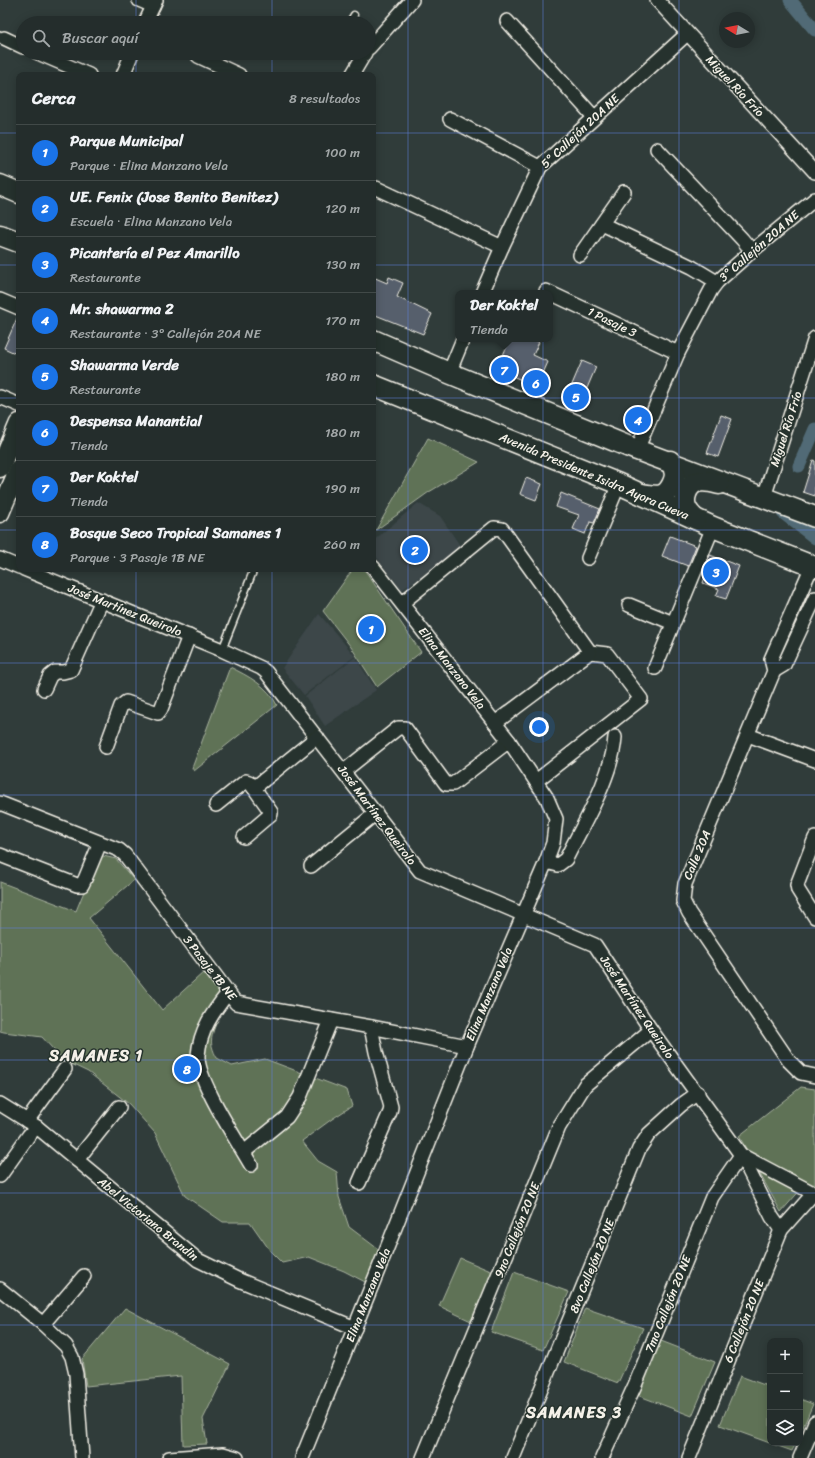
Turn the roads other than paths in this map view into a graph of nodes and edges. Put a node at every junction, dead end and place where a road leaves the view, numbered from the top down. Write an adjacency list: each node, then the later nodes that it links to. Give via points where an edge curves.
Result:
1 (139, 0): 4 (street)
2 (412, 0): 9 (street)
3 (657, 0): 7 (street, Miguel Río Frío)
4 (154, 3): 5 (street)
5 (148, 16)
6 (507, 21): 19 (street)
7 (686, 34): 19 (street, 5° Callejón 20A NE); 23 (street, Miguel Río Frío)
8 (4, 38): 10 (street)
9 (376, 40)
10 (16, 44)
11 (54, 60): 15 (street)
12 (129, 60): 16 (street)
13 (207, 60): 17 (street)
14 (361, 60): 18 (street)
15 (82, 72)
16 (124, 72)
17 (233, 72)
18 (354, 72)
19 (594, 117): 22 (street, 5° Callejón 20A NE)
20 (450, 119): 22 (street)
21 (657, 149): 33 (street)
22 (540, 167): 32 (street, 5° Callejón 20A NE)
23 (815, 172)
24 (0, 185): 26 (main road)
25 (376, 188): 32 (street)
26 (16, 192)
27 (624, 192): 29 (street)
28 (815, 199): 33 (street, 3° Callejón 20A NE)
29 (602, 224): 34 (street); 35 (street, via 692,267)
30 (0, 235): 31 (main road)
31 (16, 241)
32 (502, 247): 36 (street, 5° Callejón 20A NE)
33 (752, 251): 35 (street, 3° Callejón 20A NE)
34 (580, 255)
35 (717, 282): 43 (street, 3° Callejón 20A NE)
36 (483, 290)
37 (553, 294): 43 (street, 1 Pasaje 3)
38 (0, 300): 39 (street)
39 (16, 307)
40 (815, 338): 56 (street, Miguel Río Frío)
41 (376, 341): 44 (main road)
42 (462, 342): 44 (street)
43 (678, 353): 49 (street, 3° Callejón 20A NE)
44 (449, 373): 49 (main road)
45 (376, 386): 53 (main road, Avenida Presidente Isidro Ayora Cueva)
46 (0, 397): 47 (street)
47 (16, 404)
48 (16, 430): 51 (main road)
49 (637, 450): 50 (main road)
50 (670, 461): 54 (main road); 55 (main road, via 675,471 667,492 656,496)
51 (0, 468)
52 (16, 475): 57 (main road)
53 (619, 484): 55 (main road, Avenida Presidente Isidro Ayora Cueva); 61 (street)
54 (744, 489): 56 (main road); 59 (main road, via 705,481 696,482 686,494 684,502)
55 (640, 494): 59 (main road, Avenida Presidente Isidro Ayora Cueva)
56 (764, 497): 58 (main road)
57 (0, 513)
58 (815, 517)
59 (695, 519): 60 (main road, Avenida Presidente Isidro Ayora Cueva)
60 (713, 527): 64 (main road, Avenida Presidente Isidro Ayora Cueva); 72 (street)
61 (588, 558)
62 (0, 559): 63 (street)
63 (16, 566)
64 (813, 566): 77 (street, Calle 20A, via 771,659)
65 (376, 571): 70 (street, Elina Manzano Vela)
66 (32, 572): 69 (street, José Martínez Queirolo)
67 (253, 572): 74 (lane)
68 (815, 598): 77 (street, Calle 20A, via 784,665)
69 (102, 600): 73 (street, José Martínez Queirolo); 78 (street, via 71,670 55,672 50,676)
70 (402, 603): 75 (street, via 498,527 502,529); 79 (street, Elina Manzano Vela)
71 (629, 605): 72 (street)
72 (673, 623): 76 (street)
73 (189, 636): 74 (street, José Martínez Queirolo); 84 (street, via 161,709 158,713 126,702 121,706)
74 (222, 650): 81 (street, José Martínez Queirolo, via 266,672)
75 (590, 652): 79 (street); 87 (street, via 607,654 641,699)
76 (655, 668)
77 (774, 671): 80 (street, Calle 20A)
78 (44, 689)
79 (495, 723): 83 (street, Elina Manzano Vela)
80 (748, 735): 85 (street); 106 (street, Calle 20A, via 685,884 683,901 789,1061 802,1073)
81 (317, 737): 86 (street, José Martínez Queirolo); 88 (street)
82 (615, 737): 96 (street, via 607,777 566,859 558,864)
83 (509, 741): 86 (street, via 453,784 446,784 405,728 398,728); 87 (street, Elina Manzano Vela)
84 (106, 747)
85 (815, 760)
86 (344, 771): 91 (street, José Martínez Queirolo)
87 (536, 781): 96 (street, Elina Manzano Vela, via 547,798 556,820 553,843)
88 (254, 788): 90 (street, via 246,782); 92 (street, via 271,814)
89 (0, 803): 94 (street, 3 Pasaje 1B NE)
90 (216, 805)
91 (376, 813): 97 (street); 98 (street, José Martínez Queirolo, via 420,871)
92 (244, 837)
93 (815, 838): 99 (street, via 797,885)
94 (100, 843): 95 (street, via 82,885); 100 (street, 3 Pasaje 1B NE, via 125,855)
95 (0, 855)
96 (546, 862): 98 (street, Elina Manzano Vela)
97 (311, 866)
98 (523, 914): 103 (street, José Martínez Queirolo, via 595,945); 104 (street, Elina Manzano Vela)
99 (815, 917)
100 (228, 993): 101 (street, 3 Pasaje 1B NE, via 236,1003); 111 (street, via 206,1025 198,1056 200,1072 210,1094)
101 (331, 1020): 102 (street, 3 Pasaje 1B NE); 111 (street, via 300,1097 287,1117)
102 (370, 1027): 104 (street, 3 Pasaje 1B NE); 116 (street, via 391,1107)
103 (651, 1030): 107 (street, José Martínez Queirolo); 128 (street, 9no Callejón 20 NE, via 585,1085 559,1127)
104 (467, 1046): 122 (street, Elina Manzano Vela)
105 (65, 1069): 110 (street)
106 (815, 1076)
107 (698, 1093): 112 (street, José Martínez Queirolo); 129 (street, 8vo Callejón 20 NE, via 649,1134 639,1149)
108 (0, 1104): 110 (street, Abel Victoriano Brandin)
109 (119, 1107): 113 (street)
110 (32, 1124): 113 (street, Abel Victoriano Brandin); 115 (street, via 29,1135)
111 (244, 1152): 114 (street)
112 (742, 1155): 117 (street, José Martínez Queirolo); 118 (street, José Martínez Queirolo); 130 (street, 7mo Callejón 20 NE, via 712,1197 635,1385)
113 (77, 1160): 122 (street, Abel Victoriano Brandin, via 198,1260 239,1280)
114 (251, 1165)
115 (0, 1176)
116 (359, 1183)
117 (814, 1194): 118 (street, 6 Callejón 20 NE)
118 (781, 1230): 131 (street, 6 Callejón 20 NE)
119 (84, 1276): 121 (street)
120 (0, 1289): 121 (street)
121 (43, 1324): 124 (street, via 66,1346 72,1357 76,1374)
122 (355, 1328): 127 (street, Elina Manzano Vela)
123 (815, 1422): 132 (street)
124 (82, 1458)
125 (169, 1458): 126 (street, via 223,1454)
126 (237, 1458)
127 (302, 1458)
128 (423, 1458)
129 (513, 1458)
130 (602, 1458)
131 (689, 1458)
132 (800, 1458)

